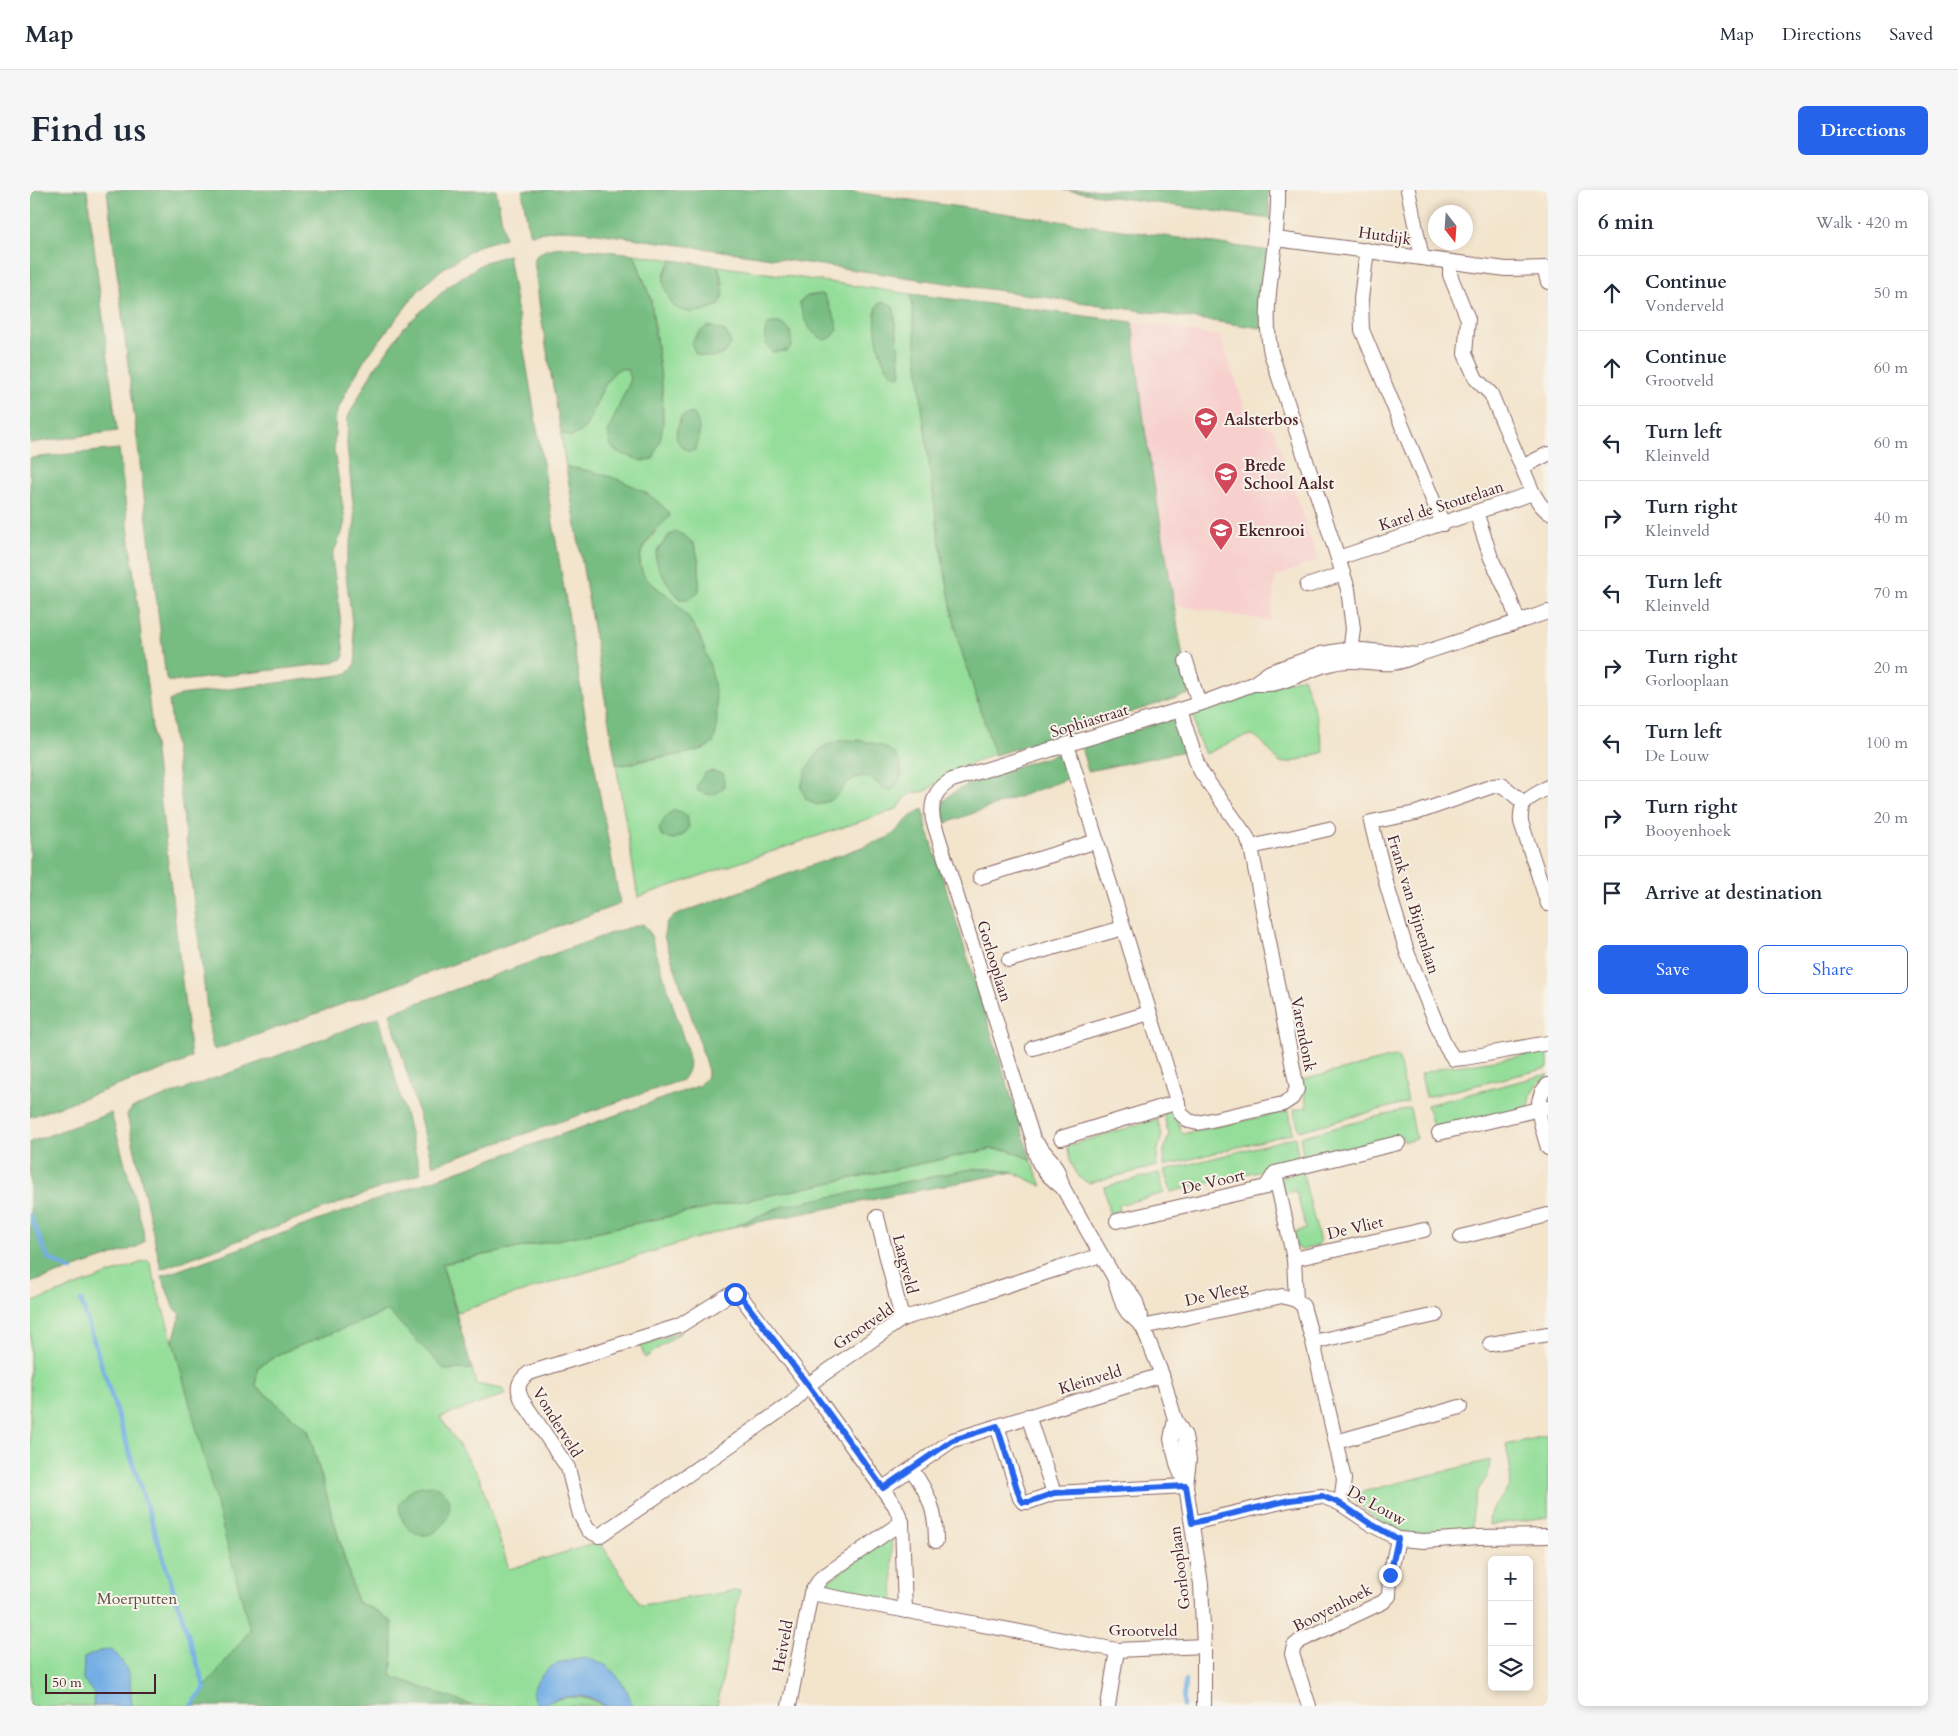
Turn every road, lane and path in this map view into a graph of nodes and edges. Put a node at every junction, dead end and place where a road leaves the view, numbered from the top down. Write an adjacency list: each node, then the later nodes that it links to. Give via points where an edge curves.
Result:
1 (1278, 190): 3 (street)
2 (1408, 190): 5 (street)
3 (1276, 239): 4 (street, Hutdijk); 15 (street, via 1267,338)
4 (1367, 250): 5 (street, Hutdijk); 14 (street, via 1361,299 1362,330)
5 (1422, 258): 6 (street, Hutdijk)
6 (1450, 262): 7 (street, Hutdijk, via 1506,269); 10 (street, via 1450,275 1468,319 1465,354 1476,379 1491,394)
7 (1546, 268): 8 (street)
8 (1548, 282)
9 (1548, 454): 10 (street)
10 (1522, 466): 11 (street)
11 (1533, 493): 12 (street, Karel de Stoutelaan); 13 (street)
12 (1476, 512): 14 (street, Karel de Stoutelaan); 19 (street)
13 (1548, 512)
14 (1443, 524): 15 (street, Karel de Stoutelaan)
15 (1338, 558): 16 (street)
16 (1343, 574): 17 (street); 20 (street, via 1353,629)
17 (1308, 586)
18 (1548, 612): 19 (street, Sophiastraat)
19 (1518, 622): 20 (street, Sophiastraat, via 1417,655)
20 (1350, 655): 22 (street, Sophiastraat, via 1321,654 1270,672 1254,684)
21 (1186, 661): 22 (street)
22 (1199, 704): 23 (street, Sophiastraat)
23 (1180, 710): 24 (street, Sophiastraat); 30 (street, Varendonk, via 1196,763 1247,837)
24 (1067, 745): 26 (street, Sophiastraat, via 952,780); 29 (street, Varendonk)
25 (1548, 787): 27 (street)
26 (937, 792): 51 (street, Gorlooplaan, via 932,800 933,820 1033,1139 1058,1172 1063,1188)
27 (1524, 803): 32 (street, via 1520,812 1521,822); 36 (street, Frank van Bijnenlaan, via 1502,785 1493,786 1416,813 1371,822 1407,952 1454,1059)
28 (1328, 829): 30 (street)
29 (1097, 841): 31 (street); 33 (street, Varendonk)
30 (1251, 848): 39 (street, Varendonk, via 1297,1089 1284,1104 1198,1123 1189,1121 1182,1114)
31 (980, 877)
32 (1548, 904)
33 (1124, 928): 34 (street); 35 (street, Varendonk)
34 (1009, 960)
35 (1149, 1013): 37 (street); 39 (street, Varendonk)
36 (1548, 1043)
37 (1033, 1048)
38 (1548, 1085): 40 (street, via 1542,1089)
39 (1178, 1102): 42 (street)
40 (1543, 1108): 41 (street); 44 (street)
41 (1439, 1133)
42 (1061, 1138)
43 (1398, 1143): 45 (street)
44 (1548, 1148)
45 (1275, 1172): 48 (street, De Voort, via 1266,1187); 52 (street)
46 (1548, 1215): 50 (street)
47 (877, 1217): 55 (street, Laagveld)
48 (1116, 1221)
49 (1424, 1230): 52 (street, De Vliet)
50 (1461, 1237)
51 (1101, 1255): 55 (street, Grootveld); 56 (street, Gorlooplaan, via 1114,1277 1136,1302)
52 (1294, 1259): 53 (street)
53 (1296, 1300): 56 (street, De Vleeg, via 1282,1296); 58 (street, via 1303,1306)
54 (1436, 1315): 58 (street)
55 (902, 1319): 61 (street, Grootveld)
56 (1143, 1327): 60 (street, Gorlooplaan)
57 (1548, 1334): 59 (street)
58 (1313, 1342): 65 (street)
59 (1490, 1344)
60 (1162, 1376): 63 (street, Kleinveld); 67 (street, Gorlooplaan, via 1175,1419 1172,1439)
61 (808, 1385): 61 (street, Vonderveld, via 793,1402 599,1536 588,1530 580,1515 568,1468 518,1392 518,1384 529,1373 679,1326 735,1294 742,1298); 68 (street)
62 (1460, 1407): 65 (street)
63 (1028, 1416): 64 (street, Kleinveld); 69 (street)
64 (997, 1426): 66 (street, Kleinveld, via 953,1440); 69 (street, via 1023,1502)
65 (1336, 1442): 70 (street, via 1344,1479)
66 (912, 1470): 68 (street, Kleinveld); 75 (street, via 933,1510)
67 (1186, 1486): 69 (street); 72 (street, Gorlooplaan)
68 (883, 1488): 71 (street)
69 (1054, 1493)
70 (1341, 1504): 72 (street, De Louw, via 1322,1496 1290,1500); 74 (street, De Louw)
71 (902, 1522): 76 (street, via 821,1578); 77 (street)
72 (1192, 1523): 78 (street, Gorlooplaan, via 1201,1584)
73 (1548, 1536): 74 (street, De Louw, via 1424,1541)
74 (1398, 1539): 83 (street, Booyenhoek, via 1389,1596 1383,1602 1294,1646 1292,1654)
75 (936, 1541)
76 (811, 1593): 77 (street, Grootveld); 80 (street, Heiveld)
77 (906, 1611): 79 (street, Grootveld)
78 (1204, 1646): 79 (street, Grootveld); 82 (street, Gorlooplaan)
79 (1117, 1650): 81 (street)
80 (789, 1706)
81 (1108, 1706)
82 (1204, 1706)
83 (1309, 1706)

